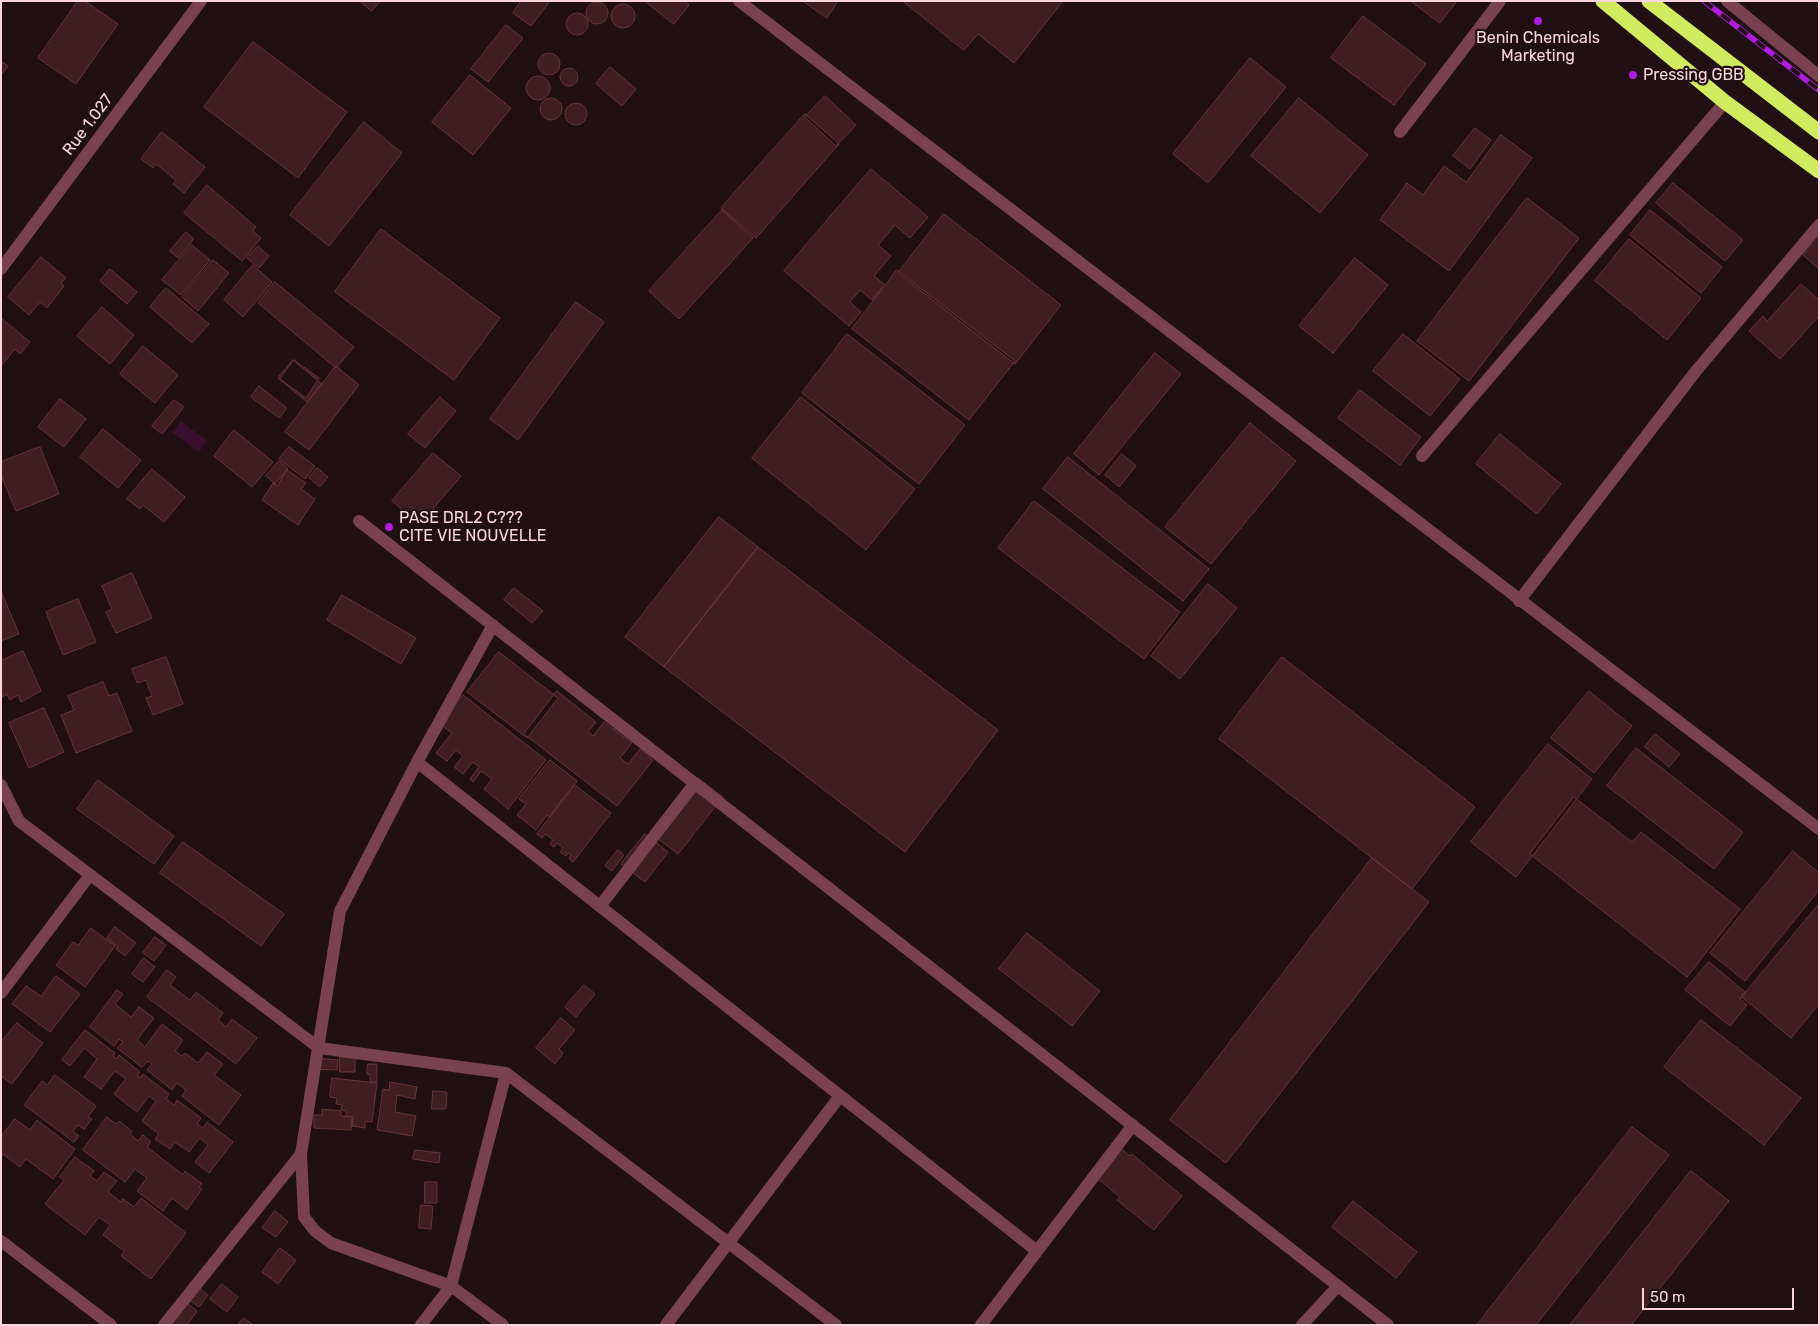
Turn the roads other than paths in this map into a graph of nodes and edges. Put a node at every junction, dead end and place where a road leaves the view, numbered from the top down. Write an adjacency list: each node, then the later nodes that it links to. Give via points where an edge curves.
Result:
1 (200, 1): 13 (street, Rue 1.027)
2 (739, 1): 16 (street)
3 (1500, 1): 9 (street)
4 (1603, 1): 8 (highway)
5 (1727, 1): 7 (street)
6 (1652, 2): 10 (highway)
7 (1819, 76)
8 (1725, 102): 11 (highway); 14 (street)
9 (1400, 132)
10 (1819, 132)
11 (1819, 171)
12 (1819, 225): 16 (street, via 1696,371)
13 (2, 267)
14 (1422, 456)
15 (360, 521): 17 (street)
16 (1519, 601): 21 (street)
17 (493, 625): 18 (street); 19 (street)
18 (417, 762): 23 (street); 25 (street, via 340,911)
19 (695, 783): 23 (street); 28 (street)
20 (1, 785): 22 (street, via 19,821)
21 (1819, 829)
22 (90, 875): 24 (street); 25 (street)
23 (600, 906): 27 (street)
24 (1, 993)
25 (319, 1048): 26 (street); 29 (street)
26 (506, 1073): 31 (street); 33 (street)
27 (840, 1096): 31 (street); 32 (street)
28 (1133, 1125): 32 (street); 34 (street)
29 (300, 1154): 33 (street, via 304,1217 315,1231 331,1243); 36 (street)
30 (1, 1241): 35 (street)
31 (728, 1242): 39 (street); 40 (street)
32 (1036, 1251): 41 (street)
33 (451, 1286): 37 (street); 38 (street)
34 (1338, 1286): 42 (street); 43 (street)
35 (111, 1325)
36 (164, 1325)
37 (422, 1325)
38 (503, 1325)
39 (666, 1325)
40 (836, 1325)
41 (981, 1325)
42 (1302, 1325)
43 (1388, 1325)

